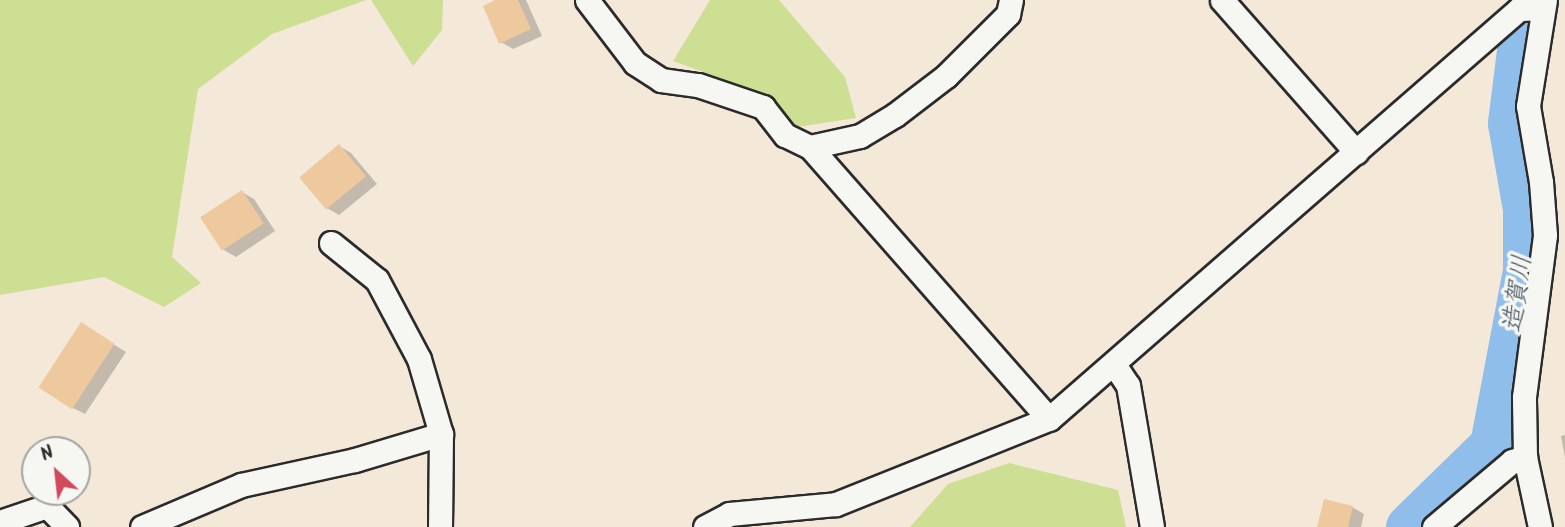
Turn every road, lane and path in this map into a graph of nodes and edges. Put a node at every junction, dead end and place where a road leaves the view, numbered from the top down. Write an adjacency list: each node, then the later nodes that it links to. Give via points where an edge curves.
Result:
1 (587, 0): 5 (street, via 635,63 661,80 698,85 763,107 785,135)
2 (1011, 0): 5 (street, via 1008,14 946,76 895,115 860,135)
3 (1222, 0): 6 (street)
4 (1544, 4): 6 (street, via 1519,9); 11 (street, via 1528,106 1545,236 1524,397)
5 (810, 147): 9 (street)
6 (1356, 152): 8 (street)
7 (331, 243): 10 (street, via 377,280 419,359)
8 (1115, 366): 9 (street); 17 (street, via 1128,385)
9 (1049, 419): 16 (street, via 836,504 729,514)
10 (441, 434): 14 (street, via 355,460 241,485); 15 (street)
11 (1525, 457): 18 (street, via 1512,461); 19 (street)
12 (0, 522): 13 (street, via 47,506)
13 (67, 527)
14 (142, 527)
15 (440, 527)
16 (705, 527)
17 (1152, 527)
18 (1434, 527)
19 (1539, 527)

